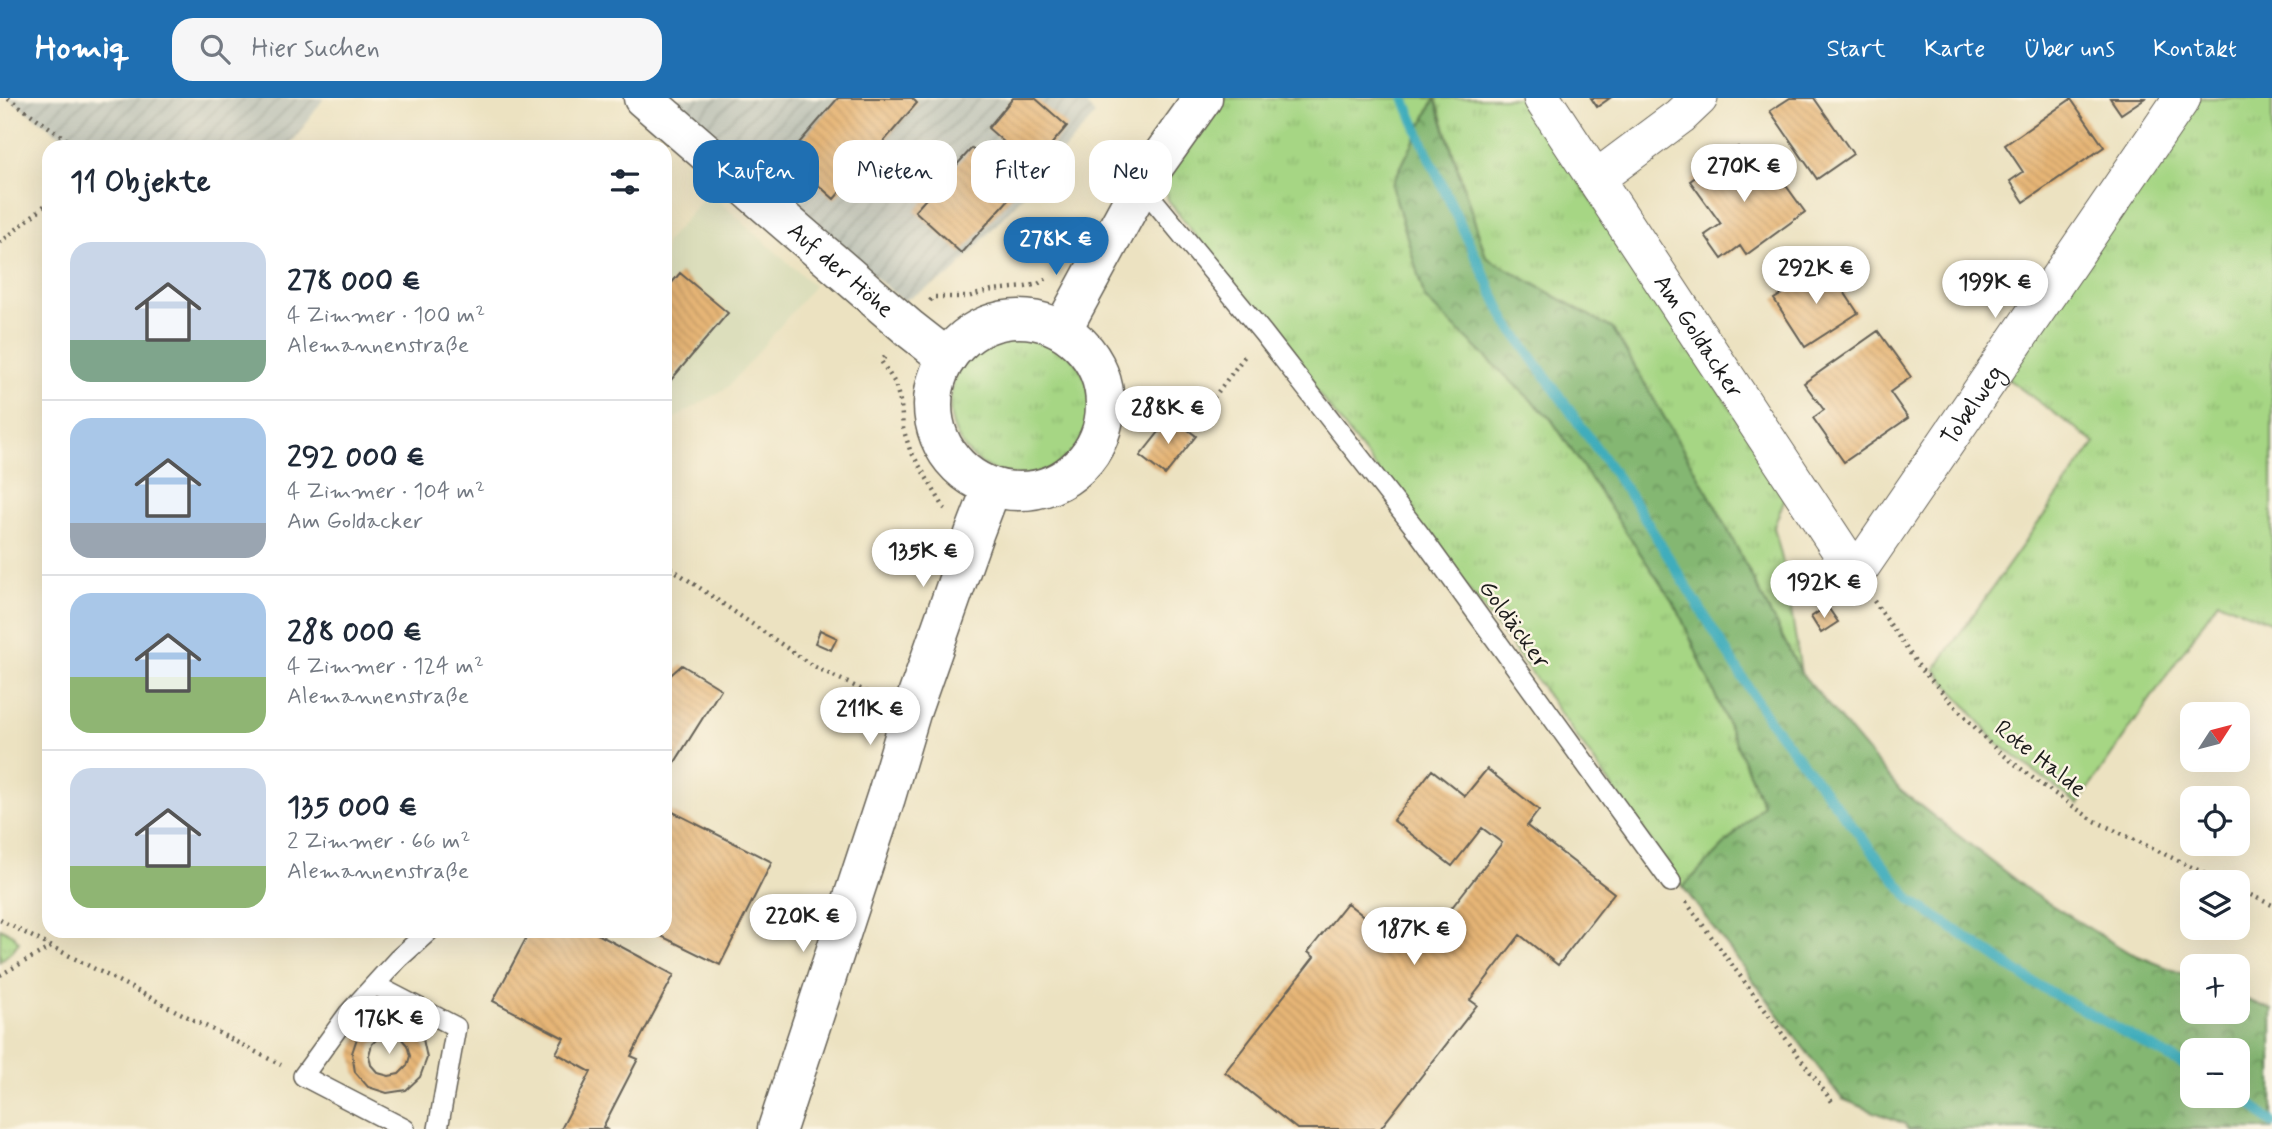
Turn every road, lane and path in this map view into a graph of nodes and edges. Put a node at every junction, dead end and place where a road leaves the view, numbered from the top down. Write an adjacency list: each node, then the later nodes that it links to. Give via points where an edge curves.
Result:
1 (8, 98): 7 (path)
2 (643, 98): 18 (street, Auf der Höhe)
3 (1203, 98): 8 (street)
4 (1542, 98): 9 (street, Am Goldacker)
5 (1699, 98): 9 (street)
6 (2182, 98): 24 (street, Tobelweg)
7 (67, 140)
8 (1172, 142)
9 (1597, 178): 24 (street, Am Goldacker)
10 (1131, 203): 16 (street)
11 (1156, 203): 17 (lane, Goldäcker)
12 (42, 208): 13 (path)
13 (0, 243)
14 (1053, 274): 15 (path, via 1025,288)
15 (933, 296)
16 (1062, 330): 18 (street, via 1027,319 990,324 973,332); 21 (street, via 1077,341 1104,387 1104,423 1098,440 1077,470 1046,488)
17 (1263, 333): 20 (path); 27 (lane, Goldäcker, via 1418,532)
18 (947, 358): 21 (street, via 933,395 938,434 959,467)
19 (881, 361): 22 (path, via 895,383 910,450)
20 (1197, 420)
21 (992, 487): 25 (street)
22 (946, 511)
23 (672, 569): 25 (path, via 813,666)
24 (1856, 574): 26 (path, Rote Halde, via 1920,668 1992,746 2093,820)
25 (911, 713): 39 (street)
26 (2198, 870)
27 (1671, 882): 36 (path)
28 (2250, 895): 29 (path)
29 (2272, 905)
30 (0, 920): 32 (path)
31 (421, 938): 34 (lane)
32 (52, 947): 33 (path); 35 (path)
33 (0, 975)
34 (375, 985): 35 (lane); 38 (lane, via 456,1027)
35 (303, 1076): 37 (lane)
36 (1833, 1103)
37 (405, 1129)
38 (438, 1129)
39 (777, 1129)

